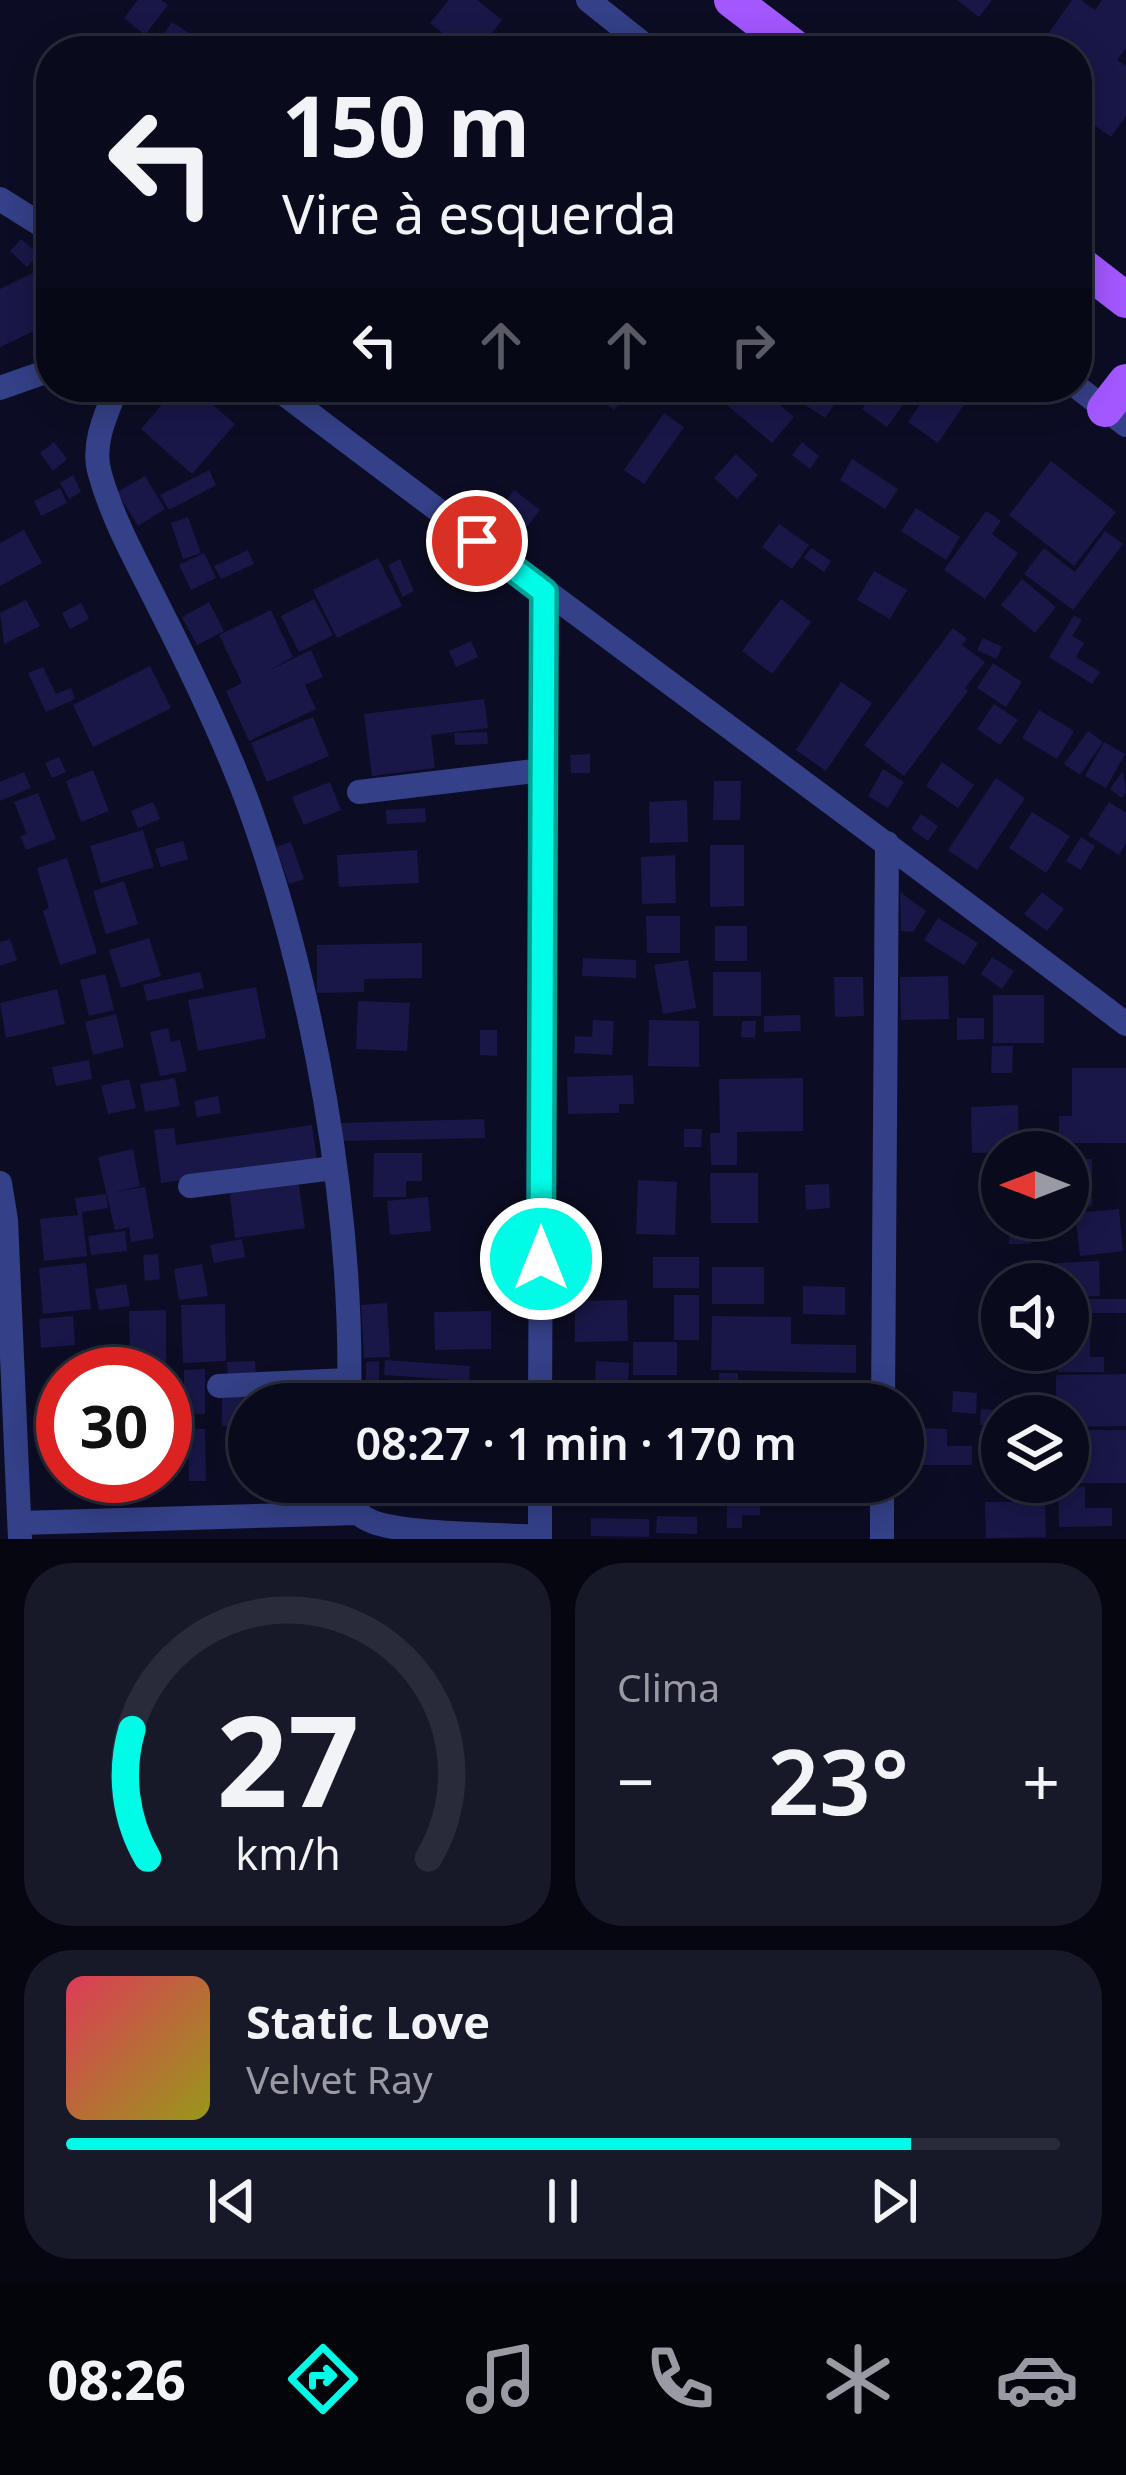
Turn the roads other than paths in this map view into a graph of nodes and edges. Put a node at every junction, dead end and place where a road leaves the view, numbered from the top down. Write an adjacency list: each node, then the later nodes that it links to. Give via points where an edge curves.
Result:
1 (588, 0): 3 (street)
2 (732, 0): 4 (main road)
3 (633, 36)
4 (779, 36)
5 (0, 199): 6 (street)
6 (36, 222)
7 (1092, 274): 8 (main road)
8 (1126, 300)
9 (36, 375): 10 (street)
10 (0, 388)
11 (111, 402): 18 (street, via 98,468 248,806 311,1027)
12 (295, 402): 13 (street)
13 (544, 592): 14 (street); 16 (street)
14 (543, 770): 15 (street); 22 (street)
15 (359, 792)
16 (887, 842): 17 (street); 23 (street)
17 (1126, 1024)
18 (334, 1168): 20 (street); 21 (street)
19 (0, 1183): 31 (street)
20 (190, 1186)
21 (348, 1383)
22 (541, 1383)
23 (883, 1383)
24 (219, 1386): 25 (street)
25 (228, 1386)
26 (354, 1503): 29 (street)
27 (540, 1503): 32 (street)
28 (882, 1503): 33 (street)
29 (358, 1513): 30 (street); 32 (street, via 400,1528)
30 (82, 1530): 31 (street)
31 (10, 1535)
32 (540, 1538)
33 (882, 1539)

